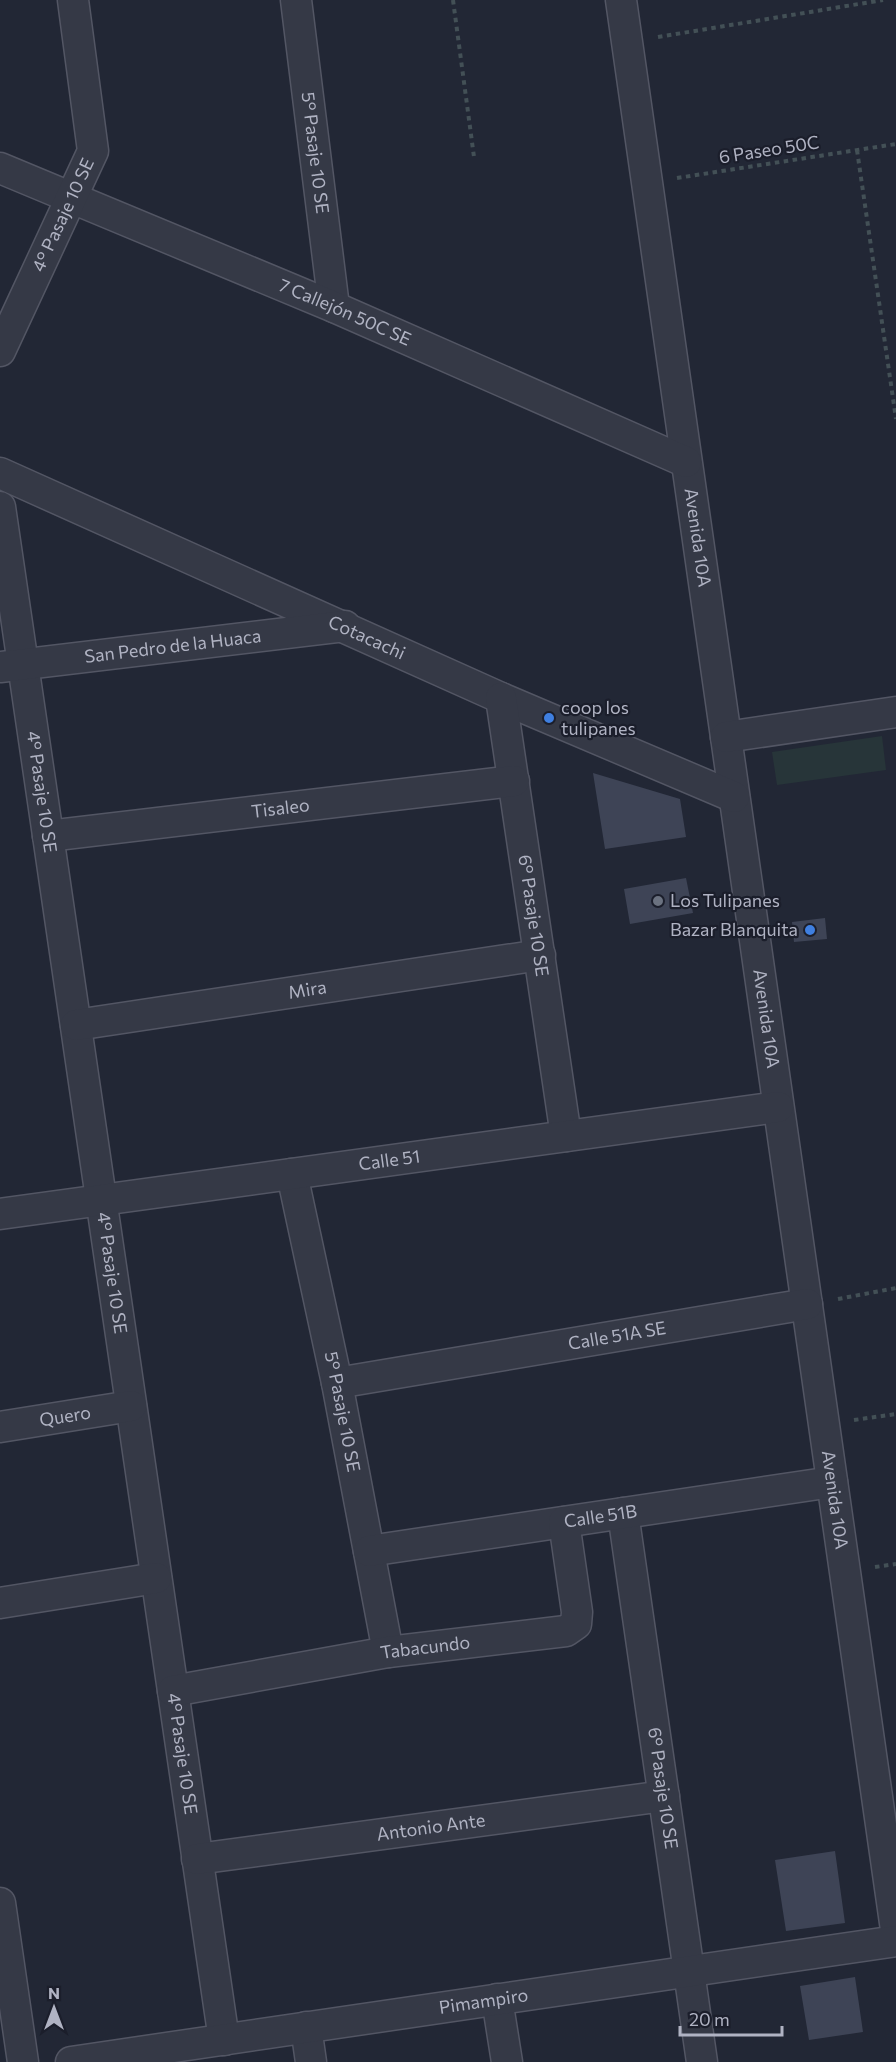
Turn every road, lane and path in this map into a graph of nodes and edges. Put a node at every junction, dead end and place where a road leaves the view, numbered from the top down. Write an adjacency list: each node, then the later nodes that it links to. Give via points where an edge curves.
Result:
1 (73, 0): 12 (street, 4° Pasaje 10 SE, via 93,151)
2 (296, 0): 13 (street, 5° Pasaje 10 SE)
3 (453, 0): 9 (path)
4 (621, 0): 6 (street, Avenida 10A)
5 (883, 0): 6 (path)
6 (627, 42): 11 (street, Avenida 10A)
7 (896, 144): 8 (path, 6 Paseo 50C)
8 (856, 150): 11 (path, 6 Paseo 50C); 15 (path)
9 (474, 158)
10 (0, 168): 12 (street, 7 Callejón 50C SE)
11 (647, 183): 16 (street, Avenida 10A)
12 (71, 198): 13 (street, 7 Callejón 50C SE); 14 (street, 4° Pasaje 10 SE)
13 (334, 307): 16 (street, 7 Callejón 50C SE)
14 (0, 351)
15 (896, 419)
16 (686, 462): 23 (street, Avenida 10A)
17 (0, 472): 19 (street, Cotacachi)
18 (0, 507): 20 (street, 4° Pasaje 10 SE)
19 (345, 626): 20 (street, San Pedro de la Huaca); 21 (street, Cotacachi)
20 (12, 666): 26 (street, 4° Pasaje 10 SE)
21 (501, 698): 24 (street, 6° Pasaje 10 SE); 25 (street, Cotacachi)
22 (896, 712): 23 (street)
23 (726, 737): 25 (street, Avenida 10A)
24 (514, 781): 26 (street, Tisaleo); 27 (street, 6° Pasaje 10 SE)
25 (734, 797): 29 (street, Avenida 10A)
26 (48, 836): 28 (street, 4° Pasaje 10 SE)
27 (540, 955): 28 (street, Mira); 30 (street, 6° Pasaje 10 SE)
28 (76, 1024): 32 (street, 4° Pasaje 10 SE)
29 (778, 1107): 30 (street, Calle 51); 35 (street, Avenida 10A)
30 (566, 1136): 31 (street, Calle 51)
31 (292, 1174): 32 (street, Calle 51); 36 (street, 5° Pasaje 10 SE)
32 (101, 1200): 33 (street, Calle 51); 37 (street, 4° Pasaje 10 SE)
33 (0, 1214)
34 (896, 1288): 35 (path)
35 (807, 1304): 36 (street, Calle 51A SE); 39 (street, Avenida 10A)
36 (337, 1383): 44 (street, 5° Pasaje 10 SE)
37 (131, 1406): 40 (street, Quero); 45 (street, 4° Pasaje 10 SE)
38 (896, 1414): 39 (path)
39 (824, 1425): 41 (street, Avenida 10A)
40 (0, 1427)
41 (832, 1482): 42 (street, Calle 51B); 52 (street, Avenida 10A)
42 (623, 1513): 43 (street, Calle 51B); 49 (street, 6° Pasaje 10 SE)
43 (564, 1522): 44 (street, Calle 51B); 47 (street, Tabacundo, via 576,1624 566,1631)
44 (369, 1551): 47 (street, 5° Pasaje 10 SE)
45 (156, 1578): 46 (street); 48 (street, 4° Pasaje 10 SE)
46 (0, 1602)
47 (388, 1652): 48 (street, Tabacundo)
48 (173, 1691): 50 (street, 4° Pasaje 10 SE)
49 (664, 1796): 50 (street, Antonio Ante); 54 (street, 6° Pasaje 10 SE)
50 (197, 1859): 57 (street, 4° Pasaje 10 SE)
51 (0, 1903): 59 (street)
52 (896, 1930)
53 (896, 1941): 54 (street, Pimampiro)
54 (689, 1972): 55 (street, Pimampiro); 63 (street, 6° Pasaje 10 SE)
55 (498, 1999): 56 (street, Pimampiro); 62 (street)
56 (306, 2027): 57 (street, Pimampiro); 61 (street)
57 (224, 2040): 58 (street, Pimampiro)
58 (125, 2058): 60 (street, Pimampiro)
59 (23, 2062)
60 (71, 2062)
61 (311, 2062)
62 (507, 2062)
63 (702, 2062)

